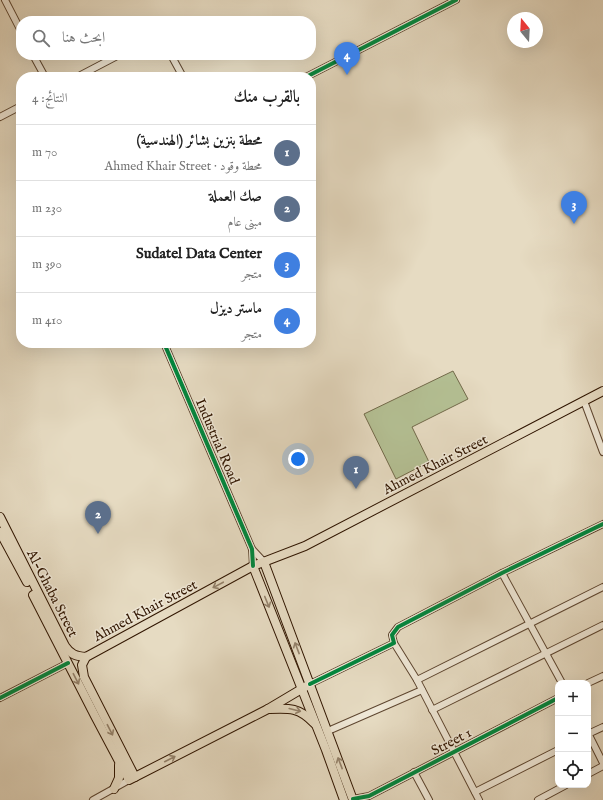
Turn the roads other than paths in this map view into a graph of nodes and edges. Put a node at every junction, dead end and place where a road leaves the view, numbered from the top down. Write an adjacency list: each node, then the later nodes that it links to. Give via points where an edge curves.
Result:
1 (456, 0): 10 (street)
2 (5, 1): 3 (street)
3 (16, 22)
4 (36, 60): 7 (street)
5 (109, 60): 8 (street)
6 (174, 60): 9 (street)
7 (42, 72)
8 (87, 72)
9 (180, 72)
10 (316, 72)
11 (16, 109): 12 (street)
12 (0, 117)
13 (166, 348): 20 (street, Industrial Road)
14 (603, 391): 15 (main road, Ahmed Khair Street)
15 (584, 400): 16 (street); 21 (main road, Ahmed Khair Street, via 305,546)
16 (603, 452)
17 (0, 517): 29 (main road, Al-Ghaba Street, via 65,646 72,654)
18 (603, 524): 23 (street)
19 (0, 532): 30 (main road, Al-Ghaba Street)
20 (252, 549): 21 (street); 22 (street)
21 (264, 562): 22 (main road, Ahmed Khair Street); 35 (main road, one-way to 21)
22 (253, 566): 29 (main road, Ahmed Khair Street, one-way to 29); 36 (main road, one-way to 36)
23 (502, 573): 25 (street); 27 (street, via 398,627 392,635)
24 (603, 587): 25 (street)
25 (530, 623): 28 (street); 32 (street)
26 (603, 625): 28 (street)
27 (394, 643): 32 (street); 35 (street)
28 (546, 654): 33 (street); 41 (street)
29 (86, 657): 42 (main road, Al-Ghaba Street, via 82,673)
30 (68, 663): 38 (street); 42 (main road, Al-Ghaba Street, one-way to 42)
31 (603, 676): 34 (street)
32 (417, 680): 37 (street)
33 (560, 680)
34 (591, 682)
35 (310, 684): 36 (main road); 45 (main road)
36 (302, 688): 40 (main road); 43 (main road)
37 (422, 690): 41 (street); 45 (street)
38 (0, 698)
39 (555, 700): 48 (street, Street 1)
40 (268, 709): 43 (main road, one-way to 43, via 290,708 300,711); 54 (main road, one-way to 40)
41 (432, 710): 48 (street)
42 (98, 714): 50 (main road, Al-Ghaba Street); 54 (main road, Al-Ghaba Street, one-way to 54)
43 (316, 724): 58 (main road)
44 (603, 727): 46 (street)
45 (328, 732): 60 (main road, one-way to 45)
46 (591, 733)
47 (591, 740): 51 (street)
48 (453, 752): 52 (street, Street 1); 57 (street)
49 (555, 752): 57 (street)
50 (119, 762): 54 (main road, Al-Ghaba Street); 56 (main road, via 119,778)
51 (603, 764): 53 (street)
52 (414, 772): 60 (street, Street 1, via 370,796); 61 (street)
53 (591, 772)
54 (132, 779): 56 (street)
55 (560, 788): 63 (street)
56 (114, 789): 59 (street)
57 (475, 792): 62 (street)
58 (342, 799)
59 (92, 800)
60 (353, 800)
61 (429, 800)
62 (479, 800)
63 (538, 800)

